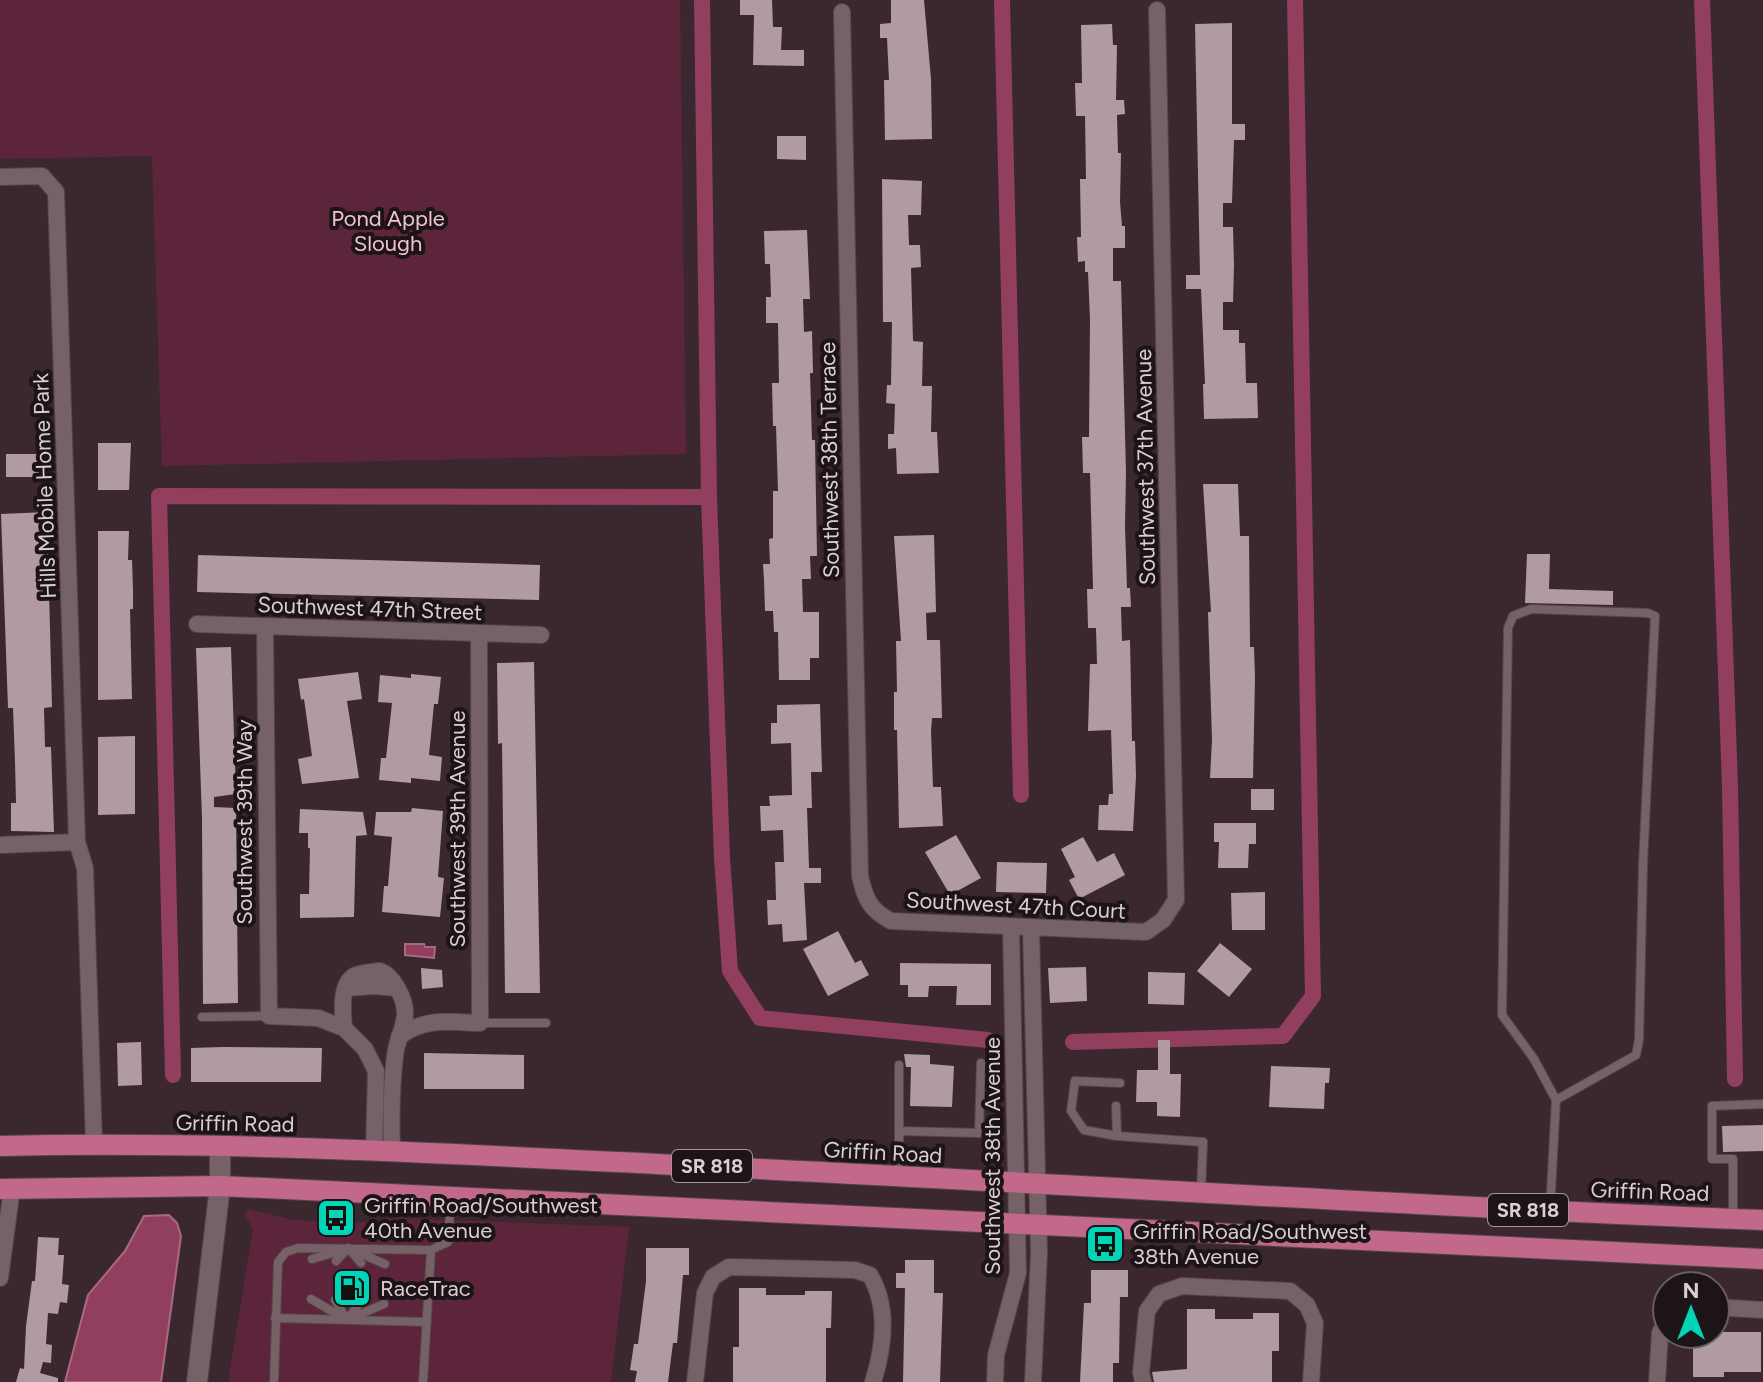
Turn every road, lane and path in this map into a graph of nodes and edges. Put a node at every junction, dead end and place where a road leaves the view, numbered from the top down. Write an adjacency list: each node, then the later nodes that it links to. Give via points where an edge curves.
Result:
1 (1157, 10): 11 (street, Southwest 37th Avenue, via 1176,900)
2 (842, 12): 10 (street, Southwest 38th Terrace, via 860,876)
3 (0, 177): 8 (street, Hills Mobile Home Park, via 42,176 56,192)
4 (197, 624): 5 (street, Southwest 47th Street)
5 (265, 628): 6 (street, Southwest 47th Street); 16 (street, Southwest 39th Way)
6 (479, 634): 7 (street, Southwest 47th Street); 20 (street, Southwest 39th Avenue)
7 (541, 635)
8 (77, 842): 9 (street); 32 (street, Hills Mobile Home Park, via 85,868)
9 (0, 845)
10 (869, 905): 12 (street, Southwest 47th Court, via 891,921)
11 (1163, 920): 13 (street, Southwest 47th Court, via 1146,932)
12 (1011, 928): 13 (street, Southwest 47th Court); 37 (street, Southwest 38th Avenue)
13 (1031, 929): 37 (street, Southwest 38th Avenue)
14 (344, 995): 15 (street, via 354,976 380,971 388,974); 18 (street); 22 (street)
15 (404, 1008): 19 (street); 23 (street)
16 (269, 1016): 17 (lane); 18 (street)
17 (202, 1017)
18 (318, 1018): 22 (street)
19 (429, 1021): 20 (street); 23 (street)
20 (480, 1023): 21 (lane)
21 (546, 1023)
22 (344, 1028): 35 (street, via 365,1049 376,1071)
23 (399, 1037): 35 (street)
24 (981, 1063): 30 (lane, via 979,1133)
25 (899, 1065): 30 (lane)
26 (1120, 1083): 31 (lane, via 1075,1081 1071,1111 1084,1130)
27 (1556, 1100): 27 (lane, via 1636,1055 1639,1040 1655,616 1648,613 1531,609 1513,616 1508,628 1502,1015); 42 (lane)
28 (1763, 1104): 43 (lane, via 1712,1106 1712,1159 1733,1159)
29 (1116, 1106): 31 (lane)
30 (899, 1131): 36 (lane)
31 (1117, 1136): 40 (lane, via 1203,1142)
32 (94, 1144): 33 (main road, Griffin Road / SR 818); 34 (main road, Griffin Road / SR 818)
33 (0, 1146)
34 (220, 1146): 35 (main road, Griffin Road / SR 818); 38 (street)
35 (383, 1151): 36 (main road, Griffin Road / SR 818)
36 (899, 1176): 37 (main road, Griffin Road / SR 818)
37 (1027, 1184): 40 (main road, Griffin Road / SR 818); 45 (street, Southwest 38th Avenue); 46 (street, Southwest 38th Avenue)
38 (220, 1186): 39 (main road, SR 818); 41 (main road, SR 818); 65 (street)
39 (6, 1188): 54 (street)
40 (1201, 1193): 42 (main road, Griffin Road / SR 818)
41 (451, 1196): 45 (main road, SR 818); 48 (lane, via 448,1242)
42 (1550, 1211): 43 (main road, Griffin Road / SR 818)
43 (1733, 1219): 44 (main road, Griffin Road / SR 818)
44 (1763, 1220)
45 (1018, 1223): 46 (main road, SR 818); 70 (street, Southwest 38th Avenue, via 1018,1273 996,1355)
46 (1039, 1223): 50 (main road, SR 818); 71 (street, Southwest 38th Avenue)
47 (348, 1248): 48 (lane); 49 (lane); 51 (lane); 52 (lane); 53 (lane); 61 (lane, via 286,1252 278,1262)
48 (431, 1250): 63 (lane)
49 (312, 1259)
50 (1763, 1259)
51 (336, 1261)
52 (361, 1263)
53 (385, 1264)
54 (0, 1278)
55 (311, 1299): 62 (lane)
56 (335, 1300): 62 (lane)
57 (361, 1301): 62 (lane)
58 (384, 1304): 62 (lane)
59 (1731, 1308): 60 (street)
60 (1763, 1310)
61 (275, 1318): 62 (lane); 66 (lane)
62 (347, 1320): 63 (lane)
63 (427, 1322): 67 (lane)
64 (1659, 1350): 74 (street)
65 (197, 1382)
66 (274, 1382)
67 (423, 1382)
68 (695, 1382): 69 (street, via 705,1293 713,1277 729,1267 855,1270 870,1275 883,1304 881,1355)
69 (873, 1382)
70 (995, 1382)
71 (1033, 1382)
72 (1143, 1382): 73 (street, via 1147,1311 1159,1294 1182,1286 1290,1291 1307,1305 1315,1323)
73 (1311, 1382)
74 (1657, 1382)

